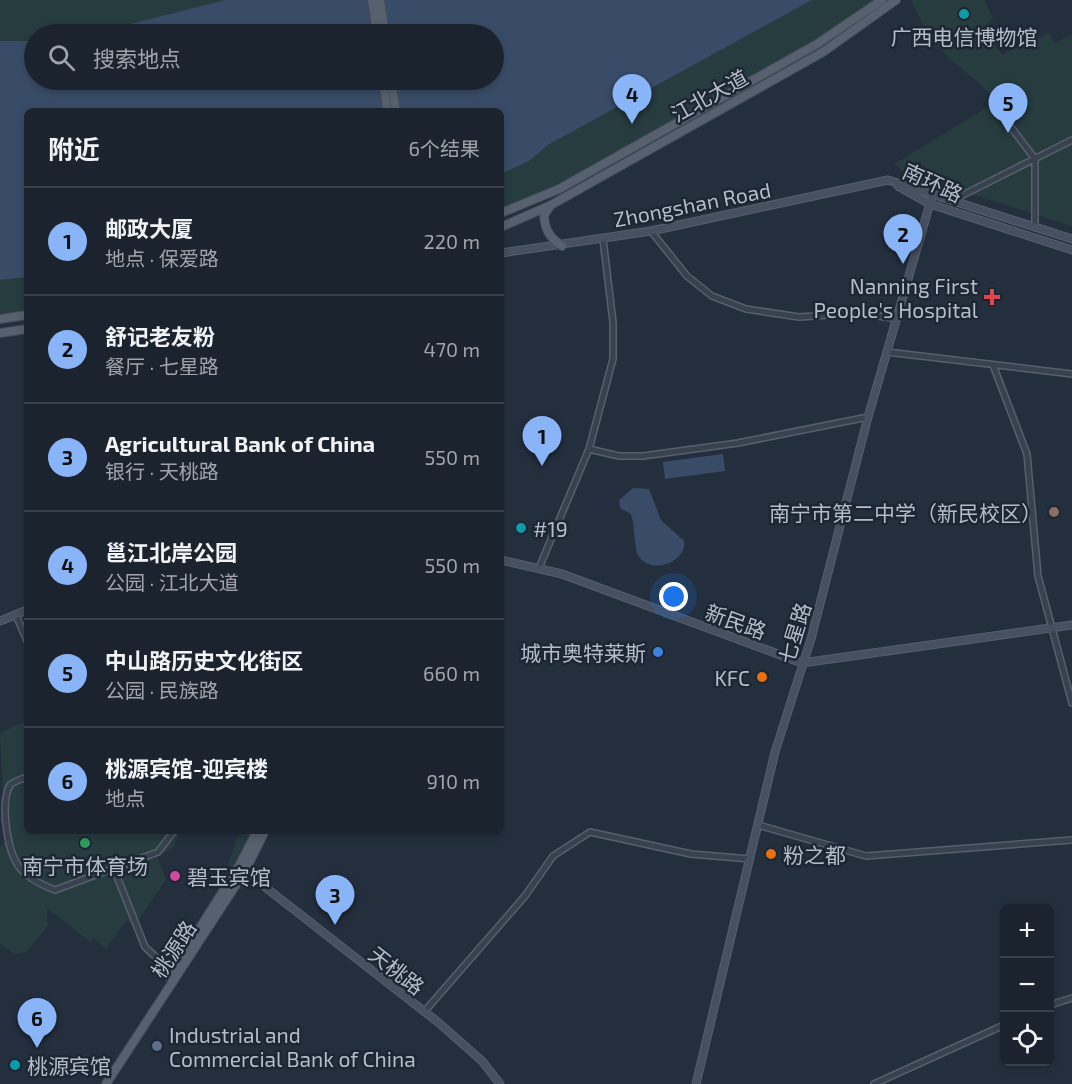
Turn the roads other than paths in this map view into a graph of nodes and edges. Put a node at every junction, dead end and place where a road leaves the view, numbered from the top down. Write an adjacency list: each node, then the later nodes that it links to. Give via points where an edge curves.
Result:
1 (372, 0): 5 (main road)
2 (380, 0): 6 (main road)
3 (882, 0): 19 (main road, 江北大道, via 817,44 570,183)
4 (896, 0): 18 (main road, 江北大道, via 822,52)
5 (376, 24)
6 (384, 24)
7 (384, 90): 9 (main road)
8 (393, 90): 10 (main road)
9 (387, 108)
10 (396, 108)
11 (1004, 118): 13 (street)
12 (1072, 140): 13 (street)
13 (1035, 159): 16 (street); 21 (street)
14 (888, 180): 15 (main road, 南环路); 17 (main road, 南环路); 22 (main road, Zhongshan Road)
15 (933, 194): 16 (main road, 南环路); 17 (main road, 七星路)
16 (953, 200): 21 (main road, 南环路)
17 (930, 204): 26 (main road, 南环路); 29 (main road, 七星路)
18 (551, 205): 20 (main road, 江北大道); 25 (main road, via 544,215 546,231)
19 (504, 212)
20 (504, 226)
21 (1035, 226): 24 (main road, 南环路)
22 (651, 231): 23 (main road, Zhongshan Road); 29 (street, via 687,276 712,296 746,309 800,317 860,313)
23 (603, 239): 25 (main road, Zhongshan Road); 37 (street, via 614,344)
24 (1072, 239)
25 (562, 246): 27 (main road, Zhongshan Road)
26 (1072, 250)
27 (504, 253)
28 (24, 315): 30 (main road)
29 (897, 318): 33 (main road, 七星路)
30 (0, 319)
31 (24, 329): 32 (main road)
32 (0, 333)
33 (887, 352): 34 (street); 36 (main road, 七星路)
34 (993, 365): 35 (street); 44 (street, via 1027,454 1038,576)
35 (1072, 374)
36 (868, 417): 37 (street, via 738,443 643,456 619,456); 46 (main road, 七星路, via 811,639)
37 (589, 449): 39 (street)
38 (504, 561): 39 (main road, 新民路)
39 (539, 568): 46 (main road, 新民路)
40 (24, 611): 41 (main road)
41 (16, 615): 42 (main road); 45 (street)
42 (0, 621)
43 (1072, 625): 44 (main road, 新民路)
44 (1053, 627): 46 (main road, 新民路); 47 (street)
45 (24, 634)
46 (801, 663): 49 (main road, 七星路)
47 (1072, 703)
48 (24, 778): 55 (street, via 11,785 5,810 9,850 20,869 55,890)
49 (758, 825): 53 (street, via 866,856); 54 (main road, 七星路)
50 (172, 834): 55 (street, via 158,852)
51 (256, 834): 56 (main road, 桃源路)
52 (263, 834): 56 (main road, 桃源路)
53 (1072, 840)
54 (750, 859): 60 (street, via 691,855 590,832 553,856 525,896); 65 (main road, 七星路)
55 (114, 869): 57 (street, via 146,947)
56 (242, 869): 57 (main road, 桃源路); 60 (main road, 天桃路); 63 (main road, 桃源路)
57 (172, 972): 62 (main road, 桃源路)
58 (1072, 998): 59 (street)
59 (1054, 1004)
60 (424, 1012): 64 (main road, 天桃路, via 482,1061)
61 (1000, 1027): 66 (street)
62 (101, 1084)
63 (106, 1084)
64 (500, 1084)
65 (696, 1084)
66 (874, 1084)

